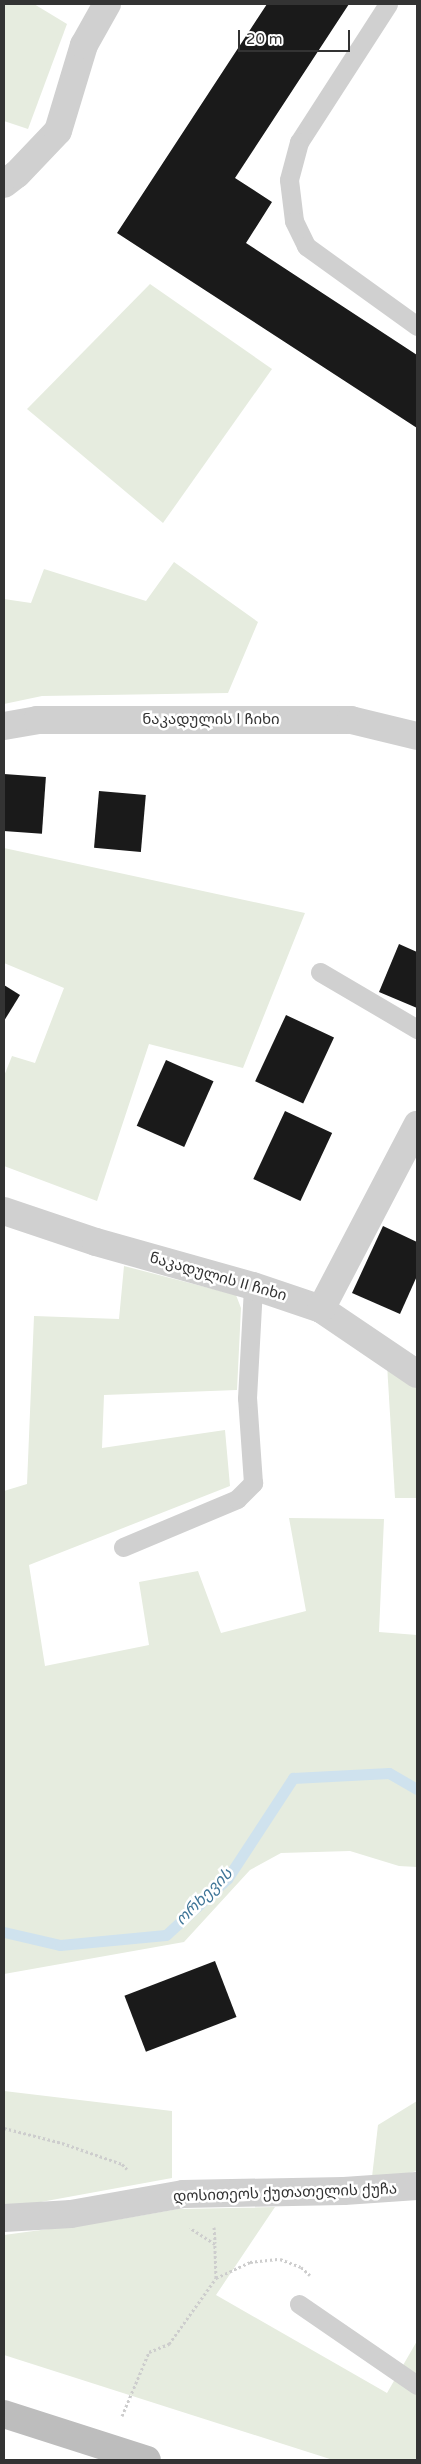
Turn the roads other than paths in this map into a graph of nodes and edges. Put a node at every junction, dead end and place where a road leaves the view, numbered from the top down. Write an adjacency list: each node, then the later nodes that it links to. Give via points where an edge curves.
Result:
1 (107, 4): 3 (street, via 84,45 58,131)
2 (388, 4): 4 (lane, via 299,142 289,180 294,221 306,246)
3 (4, 184)
4 (417, 326)
5 (4, 726): 6 (street, ნაკადულის I ჩიხი, via 37,720 351,720)
6 (417, 736)
7 (320, 972): 8 (lane)
8 (417, 1028)
9 (417, 1125): 12 (street)
10 (4, 1210): 11 (street, ნაკადულის II ჩიხი, via 96,1242)
11 (252, 1286): 12 (street, ნაკადულის II ჩიხი); 14 (lane, via 247,1398 253,1483 238,1499)
12 (321, 1309): 13 (street, ნაკადულის II ჩიხი)
13 (417, 1374)
14 (122, 1547)
15 (417, 2186): 16 (street, დოსითეოს ქუთათელის ქუჩა, via 183,2194 71,2214)
16 (4, 2218)
17 (299, 2304): 18 (lane)
18 (417, 2385)
19 (4, 2414): 20 (street)
20 (106, 2454): 21 (street)
21 (147, 2460)

